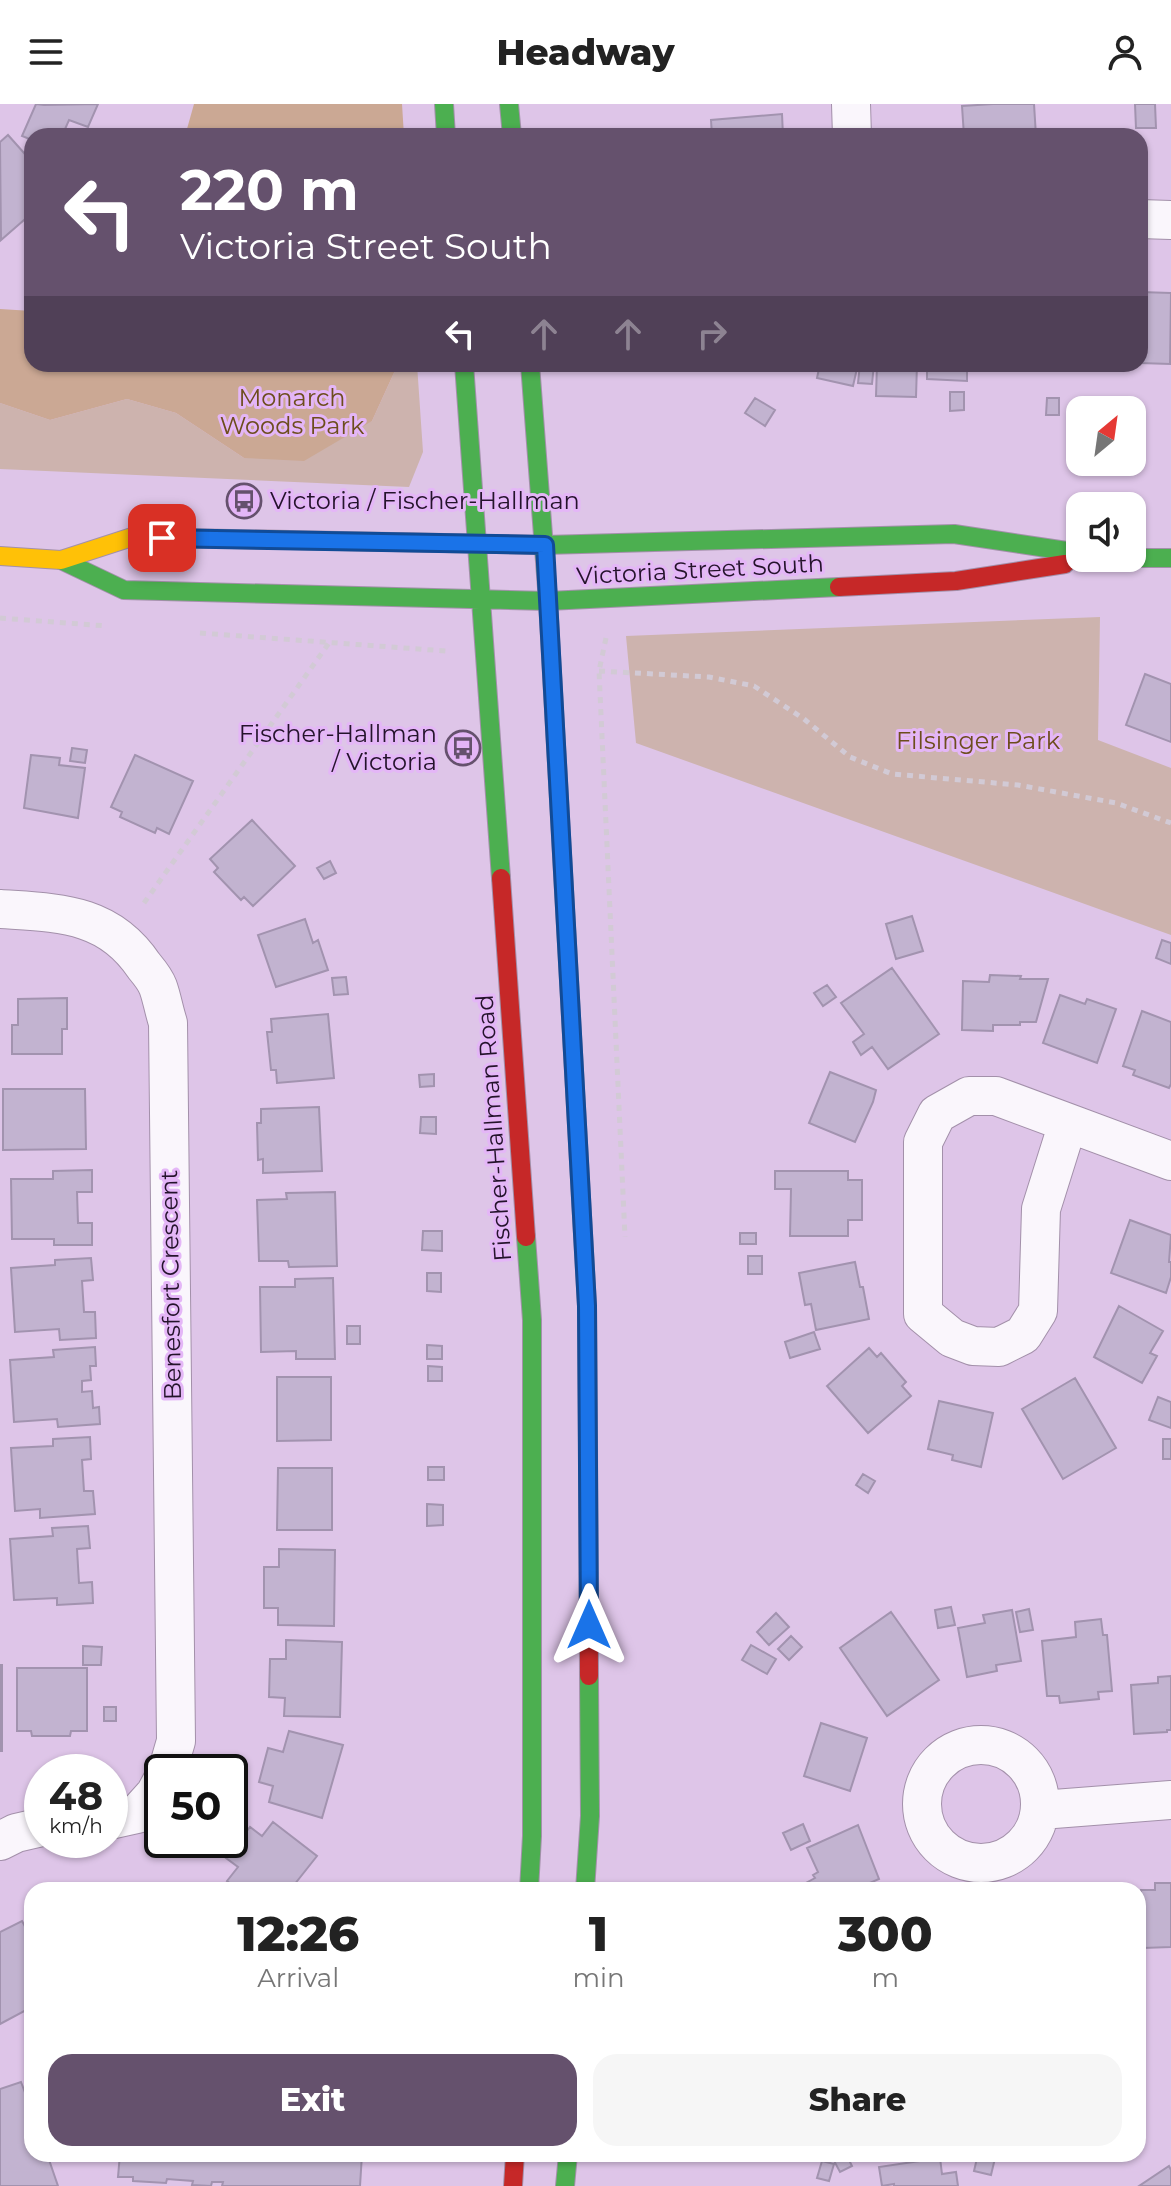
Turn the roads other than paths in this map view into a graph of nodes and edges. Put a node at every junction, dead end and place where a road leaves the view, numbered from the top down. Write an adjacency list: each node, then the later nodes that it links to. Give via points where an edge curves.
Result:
1 (444, 104): 4 (main road)
2 (509, 104): 5 (main road)
3 (851, 104): 6 (street)
4 (446, 128)
5 (511, 128)
6 (852, 128)
7 (1148, 219): 8 (street)
8 (1171, 220)
9 (465, 372): 11 (main road, Fischer-Hallman Road)
10 (531, 372): 12 (main road)
11 (477, 544): 12 (main road, Victoria Street South); 17 (main road, Victoria Street South, via 132,537); 19 (main road, Fischer-Hallman Road)
12 (545, 545): 13 (main road, Victoria Street South, via 954,534); 20 (main road)
13 (1066, 553)
14 (0, 556): 17 (main road, Victoria Street South)
15 (1146, 558): 16 (main road)
16 (1171, 558)
17 (61, 560): 19 (main road, Victoria Street South, via 124,590)
18 (1066, 560): 20 (main road, Victoria Street South, via 956,581)
19 (481, 598): 20 (main road, Victoria Street South); 29 (main road, Fischer-Hallman Road, via 532,1320)
20 (548, 601): 30 (main road, via 587,1306 590,1816)
21 (0, 909): 24 (street, Benesfort Crescent, via 65,913 119,937 157,985 168,1023)
22 (1068, 1123): 22 (street, via 996,1096 969,1096 937,1114 923,1142 923,1314 952,1338 999,1347 1023,1335 1038,1311 1041,1209); 23 (street)
23 (1171, 1161)
24 (172, 1754)
25 (1171, 1800): 26 (street)
26 (1041, 1810)
27 (24, 1831): 28 (street)
28 (0, 1841)
29 (529, 1882)
30 (586, 1882)
31 (514, 2162): 33 (main road)
32 (567, 2162): 34 (main road)
33 (513, 2186)
34 (565, 2186)

